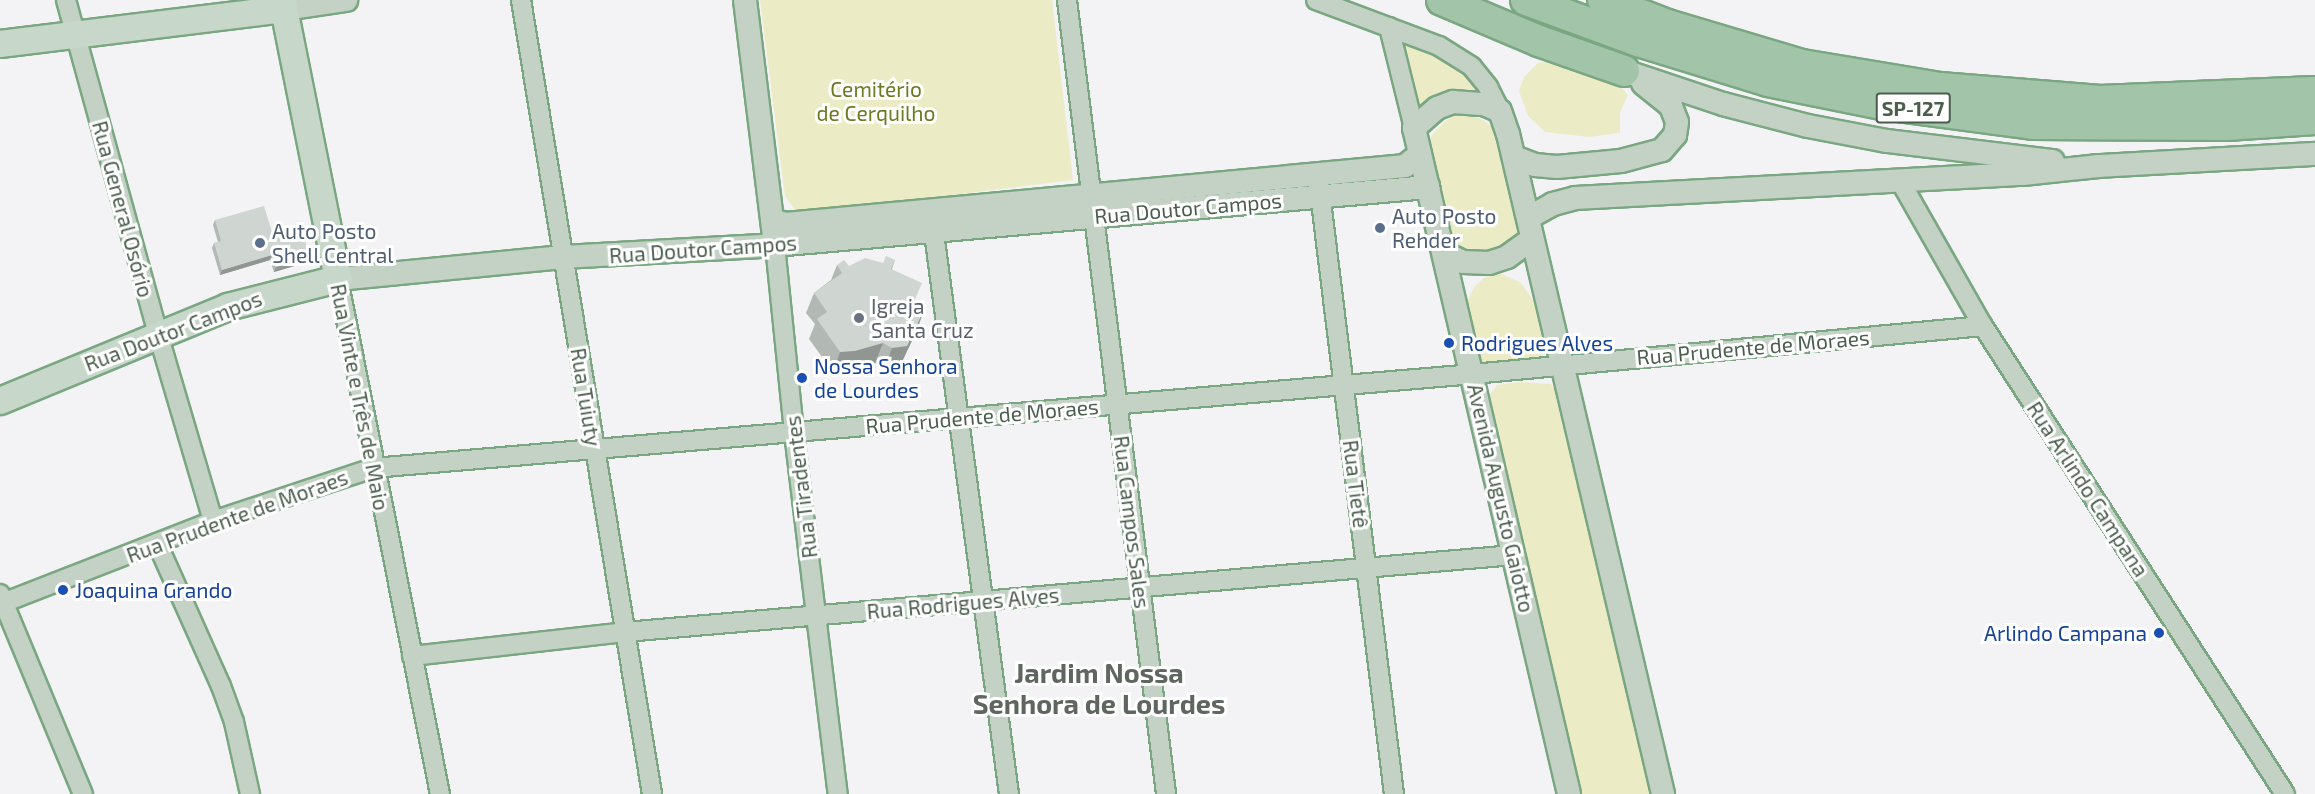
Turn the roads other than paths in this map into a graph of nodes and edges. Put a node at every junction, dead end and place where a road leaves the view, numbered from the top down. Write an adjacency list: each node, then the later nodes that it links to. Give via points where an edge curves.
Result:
1 (66, 0): 12 (street, Rua General Osório)
2 (346, 0): 10 (street)
3 (521, 0): 33 (street, Rua Tuiuty)
4 (745, 0): 28 (street, Rua Tiradentes)
5 (1067, 0): 27 (street, Rua Campos Sales)
6 (1316, 0): 11 (street)
7 (1443, 0): 14 (highway, via 1539,41)
8 (1526, 0): 17 (highway, SP-127, via 1638,41 1768,81 1881,104 2033,124 2227,125)
9 (1603, 0): 15 (highway, SP-127, via 1667,25 1802,65 1940,88 2100,101)
10 (283, 4): 12 (main road); 34 (main road, Rua Vinte e Três de Maio)
11 (1389, 27): 16 (street, via 1440,46 1472,67); 18 (street, Avenida Augusto Gaiotto)
12 (75, 35): 13 (main road); 36 (street, Rua General Osório)
13 (0, 44)
14 (1624, 71): 21 (street, via 1671,106 1677,122 1675,135 1662,150 1621,161 1557,168); 22 (street, via 1723,104 1808,126 1887,141)
15 (2315, 92)
16 (1500, 111): 18 (street, via 1484,104 1454,102 1437,108); 21 (street)
17 (2315, 119)
18 (1414, 128): 19 (street, Avenida Augusto Gaiotto)
19 (1420, 154): 23 (street, Rua Doutor Campos, via 1405,166); 25 (street, Avenida Augusto Gaiotto)
20 (2315, 154): 22 (street)
21 (1514, 157): 30 (street)
22 (2099, 166): 24 (street)
23 (1317, 174): 26 (street, Rua Tietê); 27 (street, Rua Doutor Campos)
24 (1899, 180): 30 (street, via 1575,198 1553,204); 35 (street, Rua Arlindo Campana)
25 (1428, 187): 26 (street, Rua Doutor Campos); 32 (street, Avenida Augusto Gaiotto)
26 (1320, 196): 27 (street, Rua Doutor Campos); 39 (street, Rua Tietê)
27 (1093, 206): 29 (street, Rua Doutor Campos); 41 (street, Rua Campos Sales)
28 (772, 220): 29 (street, Rua Doutor Campos, via 786,224); 31 (street, Rua Tiradentes)
29 (933, 220): 31 (street, Rua Doutor Campos); 42 (street)
30 (1530, 228): 32 (street, via 1507,257 1489,263 1463,262); 37 (street)
31 (775, 245): 33 (street, Rua Doutor Campos); 43 (street, Rua Tiradentes)
32 (1444, 254): 38 (street, Avenida Augusto Gaiotto)
33 (563, 257): 34 (street, Rua Doutor Campos); 44 (street, Rua Tuiuty)
34 (338, 279): 36 (main road, Rua Doutor Campos, via 228,307); 45 (street, Rua Vinte e Três de Maio)
35 (1983, 326): 37 (street, Rua Prudente de Moraes); 66 (street, Rua Arlindo Campana)
36 (158, 334): 40 (main road, Rua Doutor Campos); 46 (street, Rua General Osório)
37 (1561, 365): 38 (street, Rua Prudente de Moraes); 65 (street)
38 (1473, 374): 39 (street, Rua Prudente de Moraes); 48 (street, Avenida Augusto Gaiotto)
39 (1344, 383): 41 (street, Rua Prudente de Moraes); 49 (street, Rua Tietê)
40 (0, 401)
41 (1117, 404): 42 (street, Rua Prudente de Moraes); 50 (street, Rua Campos Sales)
42 (959, 417): 43 (street, Rua Prudente de Moraes); 52 (street)
43 (794, 434): 44 (street, Rua Prudente de Moraes); 53 (street, Rua Tiradentes)
44 (595, 451): 45 (street, Rua Prudente de Moraes); 54 (street, Rua Tuiuty)
45 (373, 468): 46 (street, Rua Prudente de Moraes); 55 (street, Rua Vinte e Três de Maio)
46 (213, 520): 47 (street, Rua Prudente de Moraes)
47 (157, 543): 51 (street, Rua Prudente de Moraes); 57 (street, via 221,686 234,722)
48 (1514, 555): 49 (street, Rua Rodrigues Alves); 64 (street, Avenida Augusto Gaiotto)
49 (1366, 566): 50 (street, Rua Rodrigues Alves); 63 (street, Rua Tietê)
50 (1140, 586): 52 (street, Rua Rodrigues Alves); 62 (street, Rua Campos Sales)
51 (2, 598): 56 (street)
52 (983, 602): 53 (street, Rua Rodrigues Alves); 61 (street)
53 (816, 616): 54 (street, Rua Rodrigues Alves); 60 (street, Rua Tiradentes)
54 (625, 632): 55 (street, Rua Rodrigues Alves); 59 (street, Rua Tuiuty)
55 (412, 656): 58 (street, Rua Vinte e Três de Maio)
56 (83, 794)
57 (250, 794)
58 (440, 794)
59 (652, 794)
60 (838, 794)
61 (1008, 794)
62 (1166, 794)
63 (1394, 794)
64 (1569, 794)
65 (1663, 794)
66 (2285, 794)

